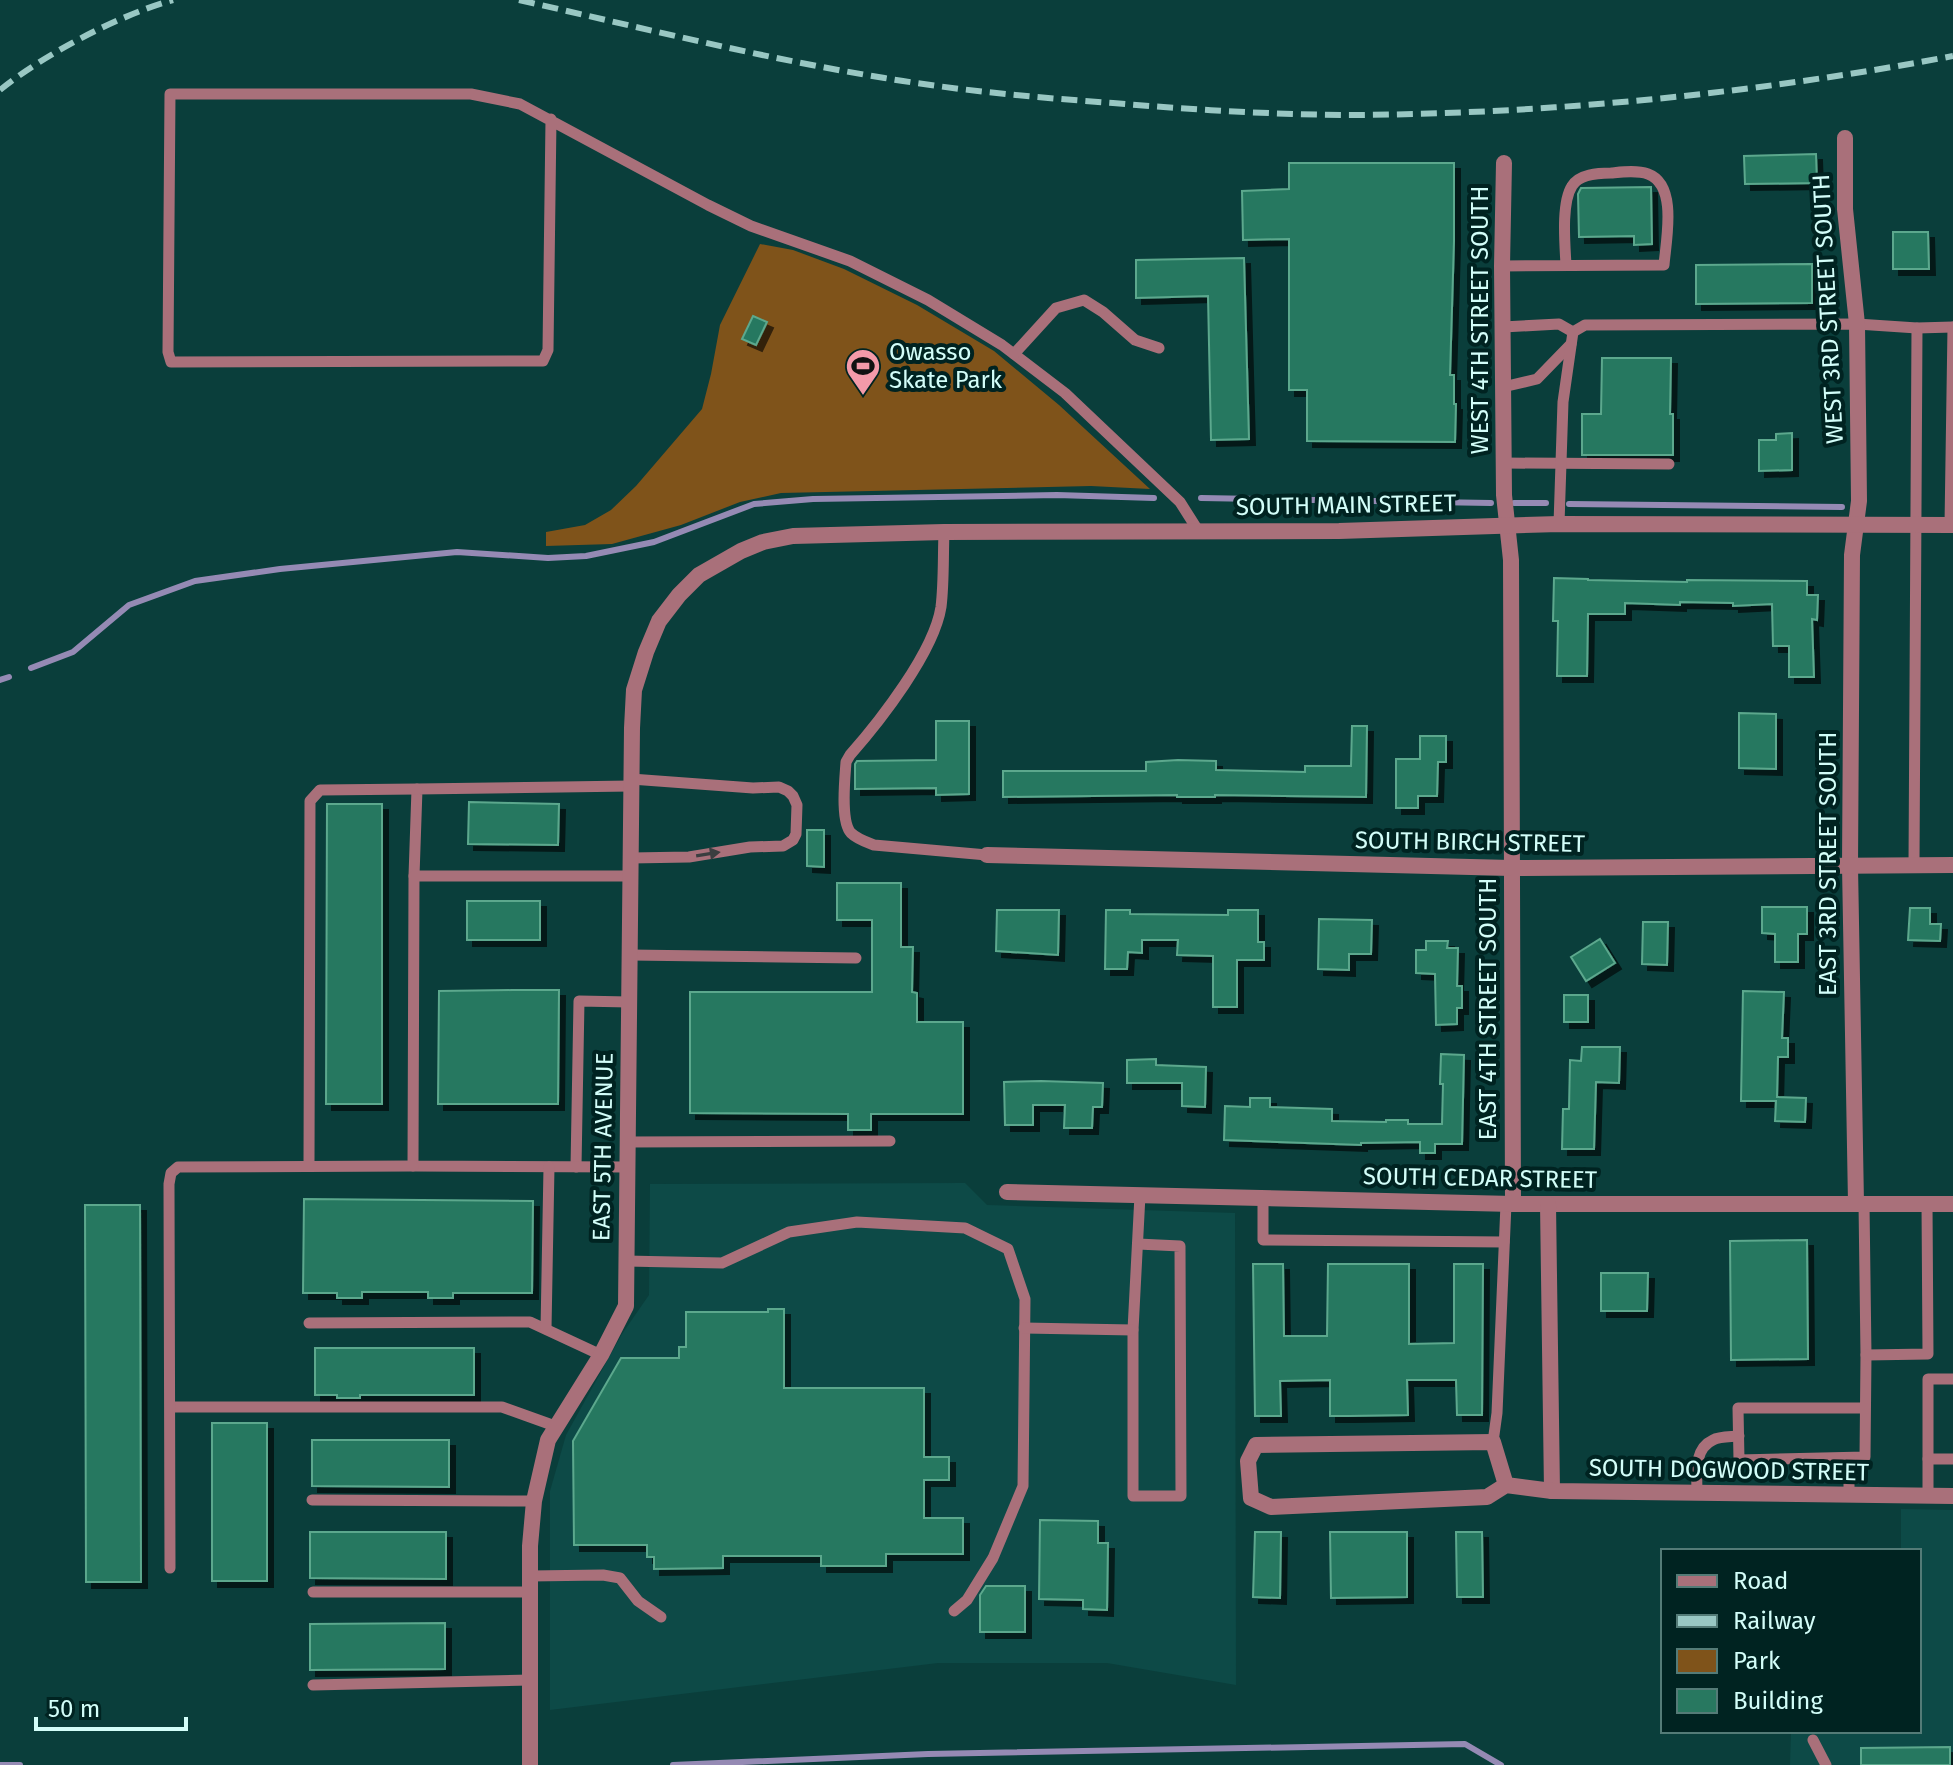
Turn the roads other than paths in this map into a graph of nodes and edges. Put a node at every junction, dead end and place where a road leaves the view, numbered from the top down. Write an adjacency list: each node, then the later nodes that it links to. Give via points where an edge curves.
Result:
1 (551, 119): 1 (lane, via 548,350 543,361 171,362 170,94 471,94 520,104); 12 (lane, via 751,226 850,261 928,300)
2 (1845, 138): 6 (street, WEST 3RD STREET SOUTH, via 1845,209)
3 (1504, 163): 5 (street, WEST 4TH STREET SOUTH)
4 (1566, 265): 4 (lane, via 1664,265 1668,215 1662,185 1649,174 1627,172 1583,177 1572,185 1565,215); 5 (lane)
5 (1502, 266): 7 (street, WEST 4TH STREET SOUTH)
6 (1857, 324): 9 (lane); 10 (lane, via 1585,325); 19 (street, WEST 3RD STREET SOUTH)
7 (1503, 327): 10 (lane, via 1559,324); 13 (street, WEST 4TH STREET SOUTH)
8 (1953, 327): 9 (lane); 21 (lane)
9 (1917, 328): 20 (lane)
10 (1572, 338): 13 (lane, via 1537,379); 15 (lane)
11 (1159, 348): 12 (lane, via 1135,340 1084,300 1056,308)
12 (1014, 354): 23 (lane, via 1065,393 1169,491)
13 (1503, 387): 14 (street, WEST 4TH STREET SOUTH)
14 (1504, 463): 15 (lane); 18 (street, WEST 4TH STREET SOUTH)
15 (1561, 464): 16 (lane); 17 (lane)
16 (1669, 464)
17 (1559, 524): 18 (street, SOUTH MAIN STREET); 19 (street, SOUTH MAIN STREET)
18 (1507, 525): 23 (street, SOUTH MAIN STREET); 32 (street, EAST 4TH STREET SOUTH)
19 (1857, 525): 20 (street, SOUTH MAIN STREET); 31 (street, EAST 3RD STREET SOUTH, via 1852,555)
20 (1916, 525): 21 (street, SOUTH MAIN STREET); 29 (lane)
21 (1952, 525)
22 (944, 532): 23 (street, SOUTH MAIN STREET); 24 (street, SOUTH MAIN STREET, via 793,536); 27 (lane, via 941,609 926,648 846,762 845,821 850,832 874,845)
23 (1199, 532)
24 (741, 551): 25 (street, EAST 5TH AVENUE, via 699,575 659,621 634,690)
25 (631, 783): 26 (lane); 28 (street, EAST 5TH AVENUE); 28 (lane, one-way to 25, via 783,846 796,834 797,805 779,787)
26 (417, 789): 33 (lane); 40 (lane, via 320,790 310,801)
27 (987, 855): 32 (street, SOUTH BIRCH STREET)
28 (631, 858): 34 (street, EAST 5TH AVENUE)
29 (1914, 864): 30 (street, SOUTH BIRCH STREET); 31 (street, SOUTH BIRCH STREET)
30 (1953, 865)
31 (1850, 866): 32 (street, SOUTH BIRCH STREET); 48 (street, EAST 3RD STREET SOUTH)
32 (1511, 868): 49 (street, EAST 4TH STREET SOUTH)
33 (414, 876): 34 (lane); 41 (lane)
34 (630, 876): 35 (street, EAST 5TH AVENUE)
35 (630, 955): 36 (lane); 37 (street, EAST 5TH AVENUE)
36 (856, 958)
37 (629, 1002): 39 (street, EAST 5TH AVENUE); 43 (lane, via 579,1001)
38 (890, 1141): 39 (lane)
39 (628, 1142): 44 (street, EAST 5TH AVENUE)
40 (309, 1166): 41 (lane); 63 (lane, via 178,1167 171,1173)
41 (413, 1166): 42 (lane)
42 (549, 1167): 43 (lane); 58 (lane)
43 (576, 1167): 44 (lane)
44 (627, 1167): 55 (street, EAST 5TH AVENUE)
45 (1007, 1192): 46 (street, SOUTH CEDAR STREET)
46 (1140, 1195): 47 (street, SOUTH CEDAR STREET); 54 (lane)
47 (1263, 1199): 49 (street, SOUTH CEDAR STREET); 53 (lane, via 1263,1240)
48 (1860, 1203): 50 (street, SOUTH CEDAR STREET); 51 (street, SOUTH CEDAR STREET); 61 (lane)
49 (1510, 1204): 50 (street, SOUTH CEDAR STREET); 53 (lane)
50 (1548, 1204): 72 (street)
51 (1927, 1204): 52 (street, SOUTH CEDAR STREET); 61 (lane, via 1928,1354)
52 (1953, 1204)
53 (1504, 1242): 67 (lane)
54 (1138, 1244): 59 (lane); 59 (lane, via 1180,1246 1181,1496 1133,1496)
55 (626, 1261): 57 (lane, via 722,1263 789,1232 857,1222 965,1228 1008,1249 1025,1299); 60 (street, EAST 5TH AVENUE, via 626,1306)
56 (309, 1323): 58 (lane, via 530,1322)
57 (1024, 1328): 59 (lane); 82 (lane, via 1023,1486 993,1558)
58 (546, 1329): 60 (lane)
59 (1133, 1330)
60 (601, 1355): 65 (street, EAST 5TH AVENUE)
61 (1866, 1355): 64 (lane)
62 (1953, 1379): 69 (lane, via 1928,1379)
63 (171, 1407): 65 (lane, via 502,1407); 79 (lane)
64 (1865, 1408): 66 (lane, via 1738,1408); 68 (lane, via 1865,1457)
65 (555, 1426): 78 (street, EAST 5TH AVENUE)
66 (1739, 1436): 68 (lane, via 1739,1460); 73 (lane, via 1715,1438 1705,1445 1697,1460)
67 (1493, 1442): 71 (street); 71 (street, SOUTH DOGWOOD STREET, via 1256,1445 1248,1461 1251,1498 1271,1507 1487,1497)
68 (1849, 1458): 74 (lane)
69 (1928, 1459): 70 (lane); 75 (lane)
70 (1953, 1459)
71 (1506, 1485): 72 (street, SOUTH DOGWOOD STREET)
72 (1552, 1491): 73 (street, SOUTH DOGWOOD STREET)
73 (1697, 1493): 74 (street, SOUTH DOGWOOD STREET)
74 (1849, 1495): 75 (street, SOUTH DOGWOOD STREET)
75 (1928, 1496): 76 (street, SOUTH DOGWOOD STREET)
76 (1953, 1496)
77 (312, 1500): 78 (lane)
78 (534, 1501): 80 (street, EAST 5TH AVENUE)
79 (170, 1568)
80 (530, 1584): 81 (lane); 83 (lane, via 603,1575 620,1578 638,1601); 84 (street, EAST 5TH AVENUE)
81 (313, 1592)
82 (954, 1611)
83 (661, 1617)
84 (530, 1680): 85 (lane); 87 (street, EAST 5TH AVENUE)
85 (313, 1685)
86 (1813, 1740): 88 (lane)
87 (530, 1765)
88 (1826, 1765)

